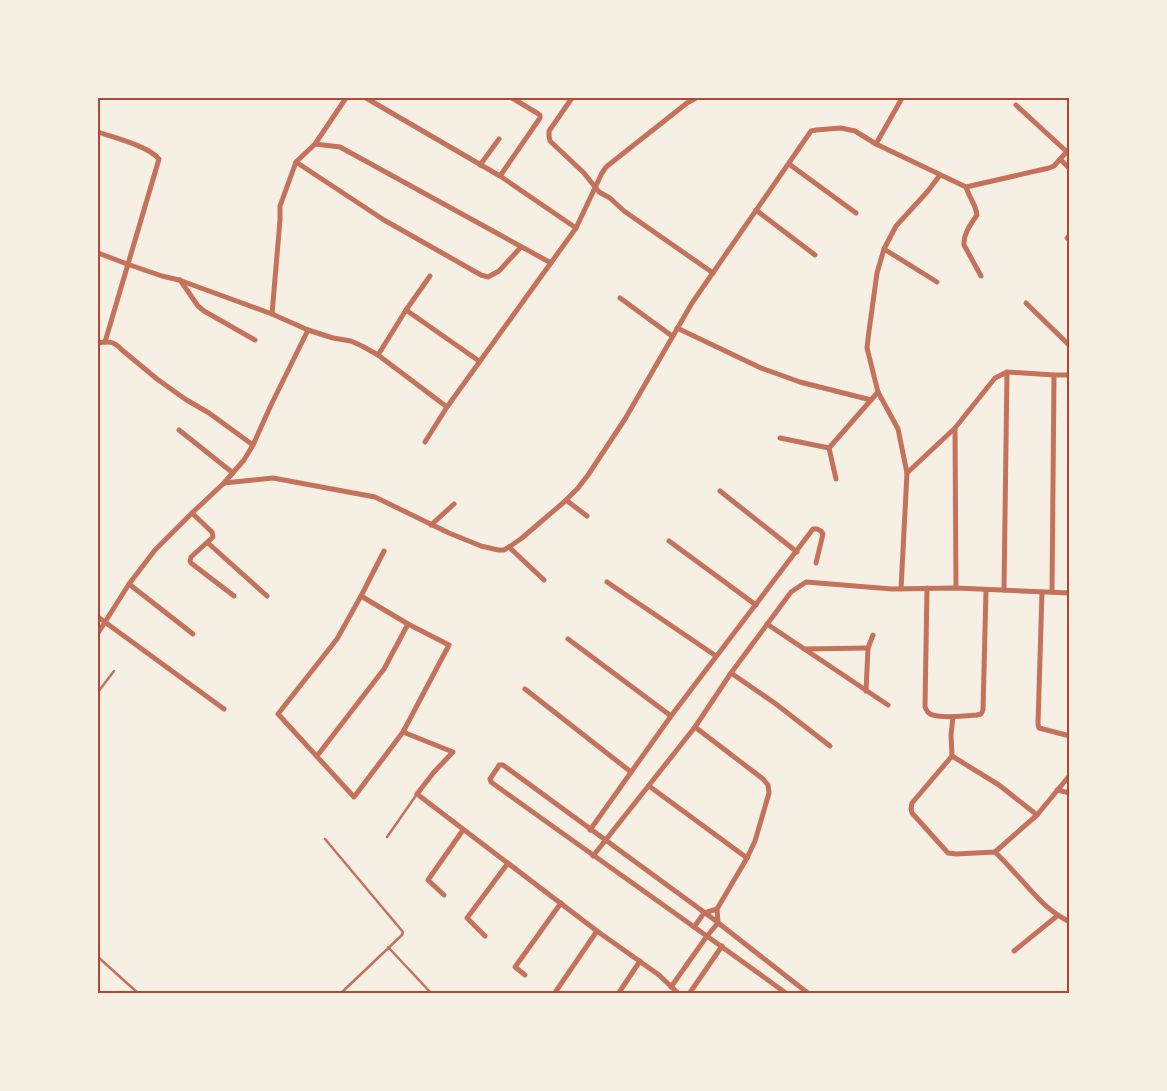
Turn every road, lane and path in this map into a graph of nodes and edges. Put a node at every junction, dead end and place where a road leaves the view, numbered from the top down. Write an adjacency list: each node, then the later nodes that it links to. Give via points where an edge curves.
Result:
1 (346, 98): 10 (street)
2 (366, 98): 16 (street)
3 (512, 98): 19 (street, via 540,118)
4 (572, 98): 21 (street, via 553,125 550,141 584,173)
5 (696, 98): 21 (street, via 606,167)
6 (902, 98): 11 (street)
7 (1016, 105): 12 (street)
8 (98, 132): 30 (street, via 146,150 159,159)
9 (499, 139): 16 (street)
10 (315, 144): 14 (street); 25 (street, via 340,148)
11 (876, 144): 15 (street, via 847,128 811,131); 18 (street)
12 (1068, 150): 13 (street)
13 (1060, 159): 17 (street); 20 (street, via 1050,168)
14 (296, 162): 25 (street, via 384,220 481,275 488,277 499,271); 39 (street, via 280,206)
15 (789, 164): 22 (street); 23 (street)
16 (480, 165): 19 (street)
17 (1070, 168)
18 (940, 175): 20 (street); 26 (street, via 896,226)
19 (500, 176): 24 (street)
20 (966, 187): 33 (street, via 977,215 963,241)
21 (597, 191): 24 (street, via 590,197); 31 (street)
22 (756, 210): 28 (street); 31 (street)
23 (856, 213)
24 (576, 228): 29 (street)
25 (521, 247): 29 (street)
26 (884, 249): 35 (street); 52 (street, via 877,273 867,348)
27 (98, 253): 30 (street)
28 (815, 255)
29 (550, 263): 48 (street)
30 (127, 264): 34 (street); 44 (street)
31 (712, 273): 40 (street)
32 (430, 276): 38 (street)
33 (982, 276)
34 (180, 280): 39 (street); 43 (street, via 204,311)
35 (937, 282)
36 (620, 298): 42 (street)
37 (1026, 302): 46 (street)
38 (406, 310): 47 (street); 48 (street)
39 (272, 314): 41 (street)
40 (677, 328): 42 (street); 53 (street, via 761,368 800,382)
41 (308, 330): 47 (street, via 351,341); 59 (street)
42 (672, 336): 66 (street, via 614,437)
43 (255, 340)
44 (105, 342): 45 (street); 59 (street, via 117,344 157,379)
45 (98, 344)
46 (1070, 346)
47 (378, 355): 54 (street)
48 (479, 362): 54 (street)
49 (1006, 372): 50 (street); 55 (street, via 995,378); 84 (street)
50 (1054, 375): 51 (street); 86 (street)
51 (1070, 375)
52 (878, 392): 53 (street); 62 (street, via 898,430)
53 (871, 400): 60 (street)
54 (447, 407): 58 (street)
55 (954, 428): 62 (street); 81 (street)
56 (179, 430): 61 (street)
57 (780, 438): 60 (street)
58 (425, 442)
59 (253, 445): 61 (street)
60 (829, 448): 63 (street)
61 (233, 473): 64 (street)
62 (907, 473): 82 (street)
63 (836, 479)
64 (224, 483): 68 (street); 70 (street, via 273,478 375,497)
65 (720, 491): 75 (street)
66 (566, 500): 69 (street); 73 (street)
67 (454, 504): 70 (street)
68 (192, 513): 72 (street, via 212,532 213,537); 79 (street, via 155,550)
69 (587, 516)
70 (431, 525): 73 (street, via 481,546 498,550)
71 (669, 541): 91 (street)
72 (208, 543): 88 (street, via 190,559 191,563); 89 (street)
73 (509, 547): 77 (street)
74 (384, 551): 90 (street)
75 (797, 552): 76 (street, via 814,529 821,530 823,534); 91 (street)
76 (816, 563)
77 (544, 580)
78 (608, 582): 102 (street)
79 (129, 584): 93 (street); 97 (street)
80 (927, 588): 81 (street); 82 (street); 111 (street, via 925,707 932,715)
81 (956, 588): 83 (street)
82 (901, 589): 95 (street, via 806,582 791,592)
83 (986, 590): 84 (street); 111 (street, via 983,710 977,715)
84 (1004, 590): 85 (street)
85 (1042, 592): 86 (street); 114 (street, via 1038,724 1039,728)
86 (1052, 592): 87 (street)
87 (1070, 592)
88 (234, 596)
89 (267, 596)
90 (361, 596): 94 (street); 116 (street, via 337,639 278,714)
91 (756, 605): 102 (street)
92 (98, 617): 93 (street)
93 (104, 622): 96 (street); 109 (street)
94 (408, 624): 113 (street, via 449,645); 116 (street, via 384,669)
95 (767, 624): 101 (street); 104 (street)
96 (98, 633)
97 (193, 634)
98 (872, 635): 100 (street)
99 (568, 639): 110 (street)
100 (868, 648): 101 (street); 106 (street)
101 (804, 649): 106 (street)
102 (716, 656): 110 (street)
103 (114, 670): 107 (lane)
104 (731, 673): 112 (street); 115 (street)
105 (525, 689): 118 (street)
106 (866, 691): 108 (street)
107 (98, 692)
108 (888, 705)
109 (224, 709)
110 (671, 716): 118 (street)
111 (953, 717): 117 (street)
112 (695, 727): 120 (street); 132 (street, via 768,785 769,793)
113 (403, 732): 116 (street, via 354,797); 123 (street, via 453,752)
114 (1068, 736)
115 (830, 746)
116 (317, 756)
117 (952, 756): 124 (street, via 999,785); 130 (street, via 912,804 912,813 948,852)
118 (631, 772): 126 (street)
119 (1070, 775): 121 (street)
120 (649, 786): 129 (street); 132 (street)
121 (1057, 790): 122 (street); 124 (street)
122 (1070, 793)
123 (417, 794): 125 (street); 127 (lane)
124 (1037, 815): 130 (street)
125 (463, 830): 133 (street); 134 (street, via 428,880)
126 (590, 830): 129 (street); 131 (street, via 503,765 499,765 490,779)
127 (387, 836)
128 (325, 839): 146 (lane, via 403,932)
129 (605, 841): 131 (street); 137 (street)
130 (995, 852): 138 (street)
131 (594, 856): 141 (street)
132 (747, 858): 136 (street)
133 (508, 863): 135 (street); 143 (street, via 466,918)
134 (444, 895)
135 (561, 903): 142 (street); 150 (street, via 515,967)
136 (717, 909): 137 (street); 140 (street)
137 (704, 913): 140 (street); 141 (street)
138 (1057, 916): 139 (street); 147 (street)
139 (1070, 922)
140 (718, 923): 144 (street); 160 (street)
141 (694, 926): 144 (street)
142 (597, 931): 149 (street); 155 (street)
143 (484, 936)
144 (707, 936): 145 (street); 151 (street)
145 (722, 946): 158 (street); 159 (street)
146 (388, 947): 153 (lane); 154 (lane)
147 (1014, 951)
148 (98, 957): 152 (lane)
149 (640, 961): 151 (street); 156 (street)
150 (525, 975)
151 (671, 987): 157 (street)
152 (139, 994)
153 (340, 994)
154 (432, 994)
155 (554, 994)
156 (618, 994)
157 (679, 994)
158 (689, 994)
159 (787, 994)
160 (809, 994)

